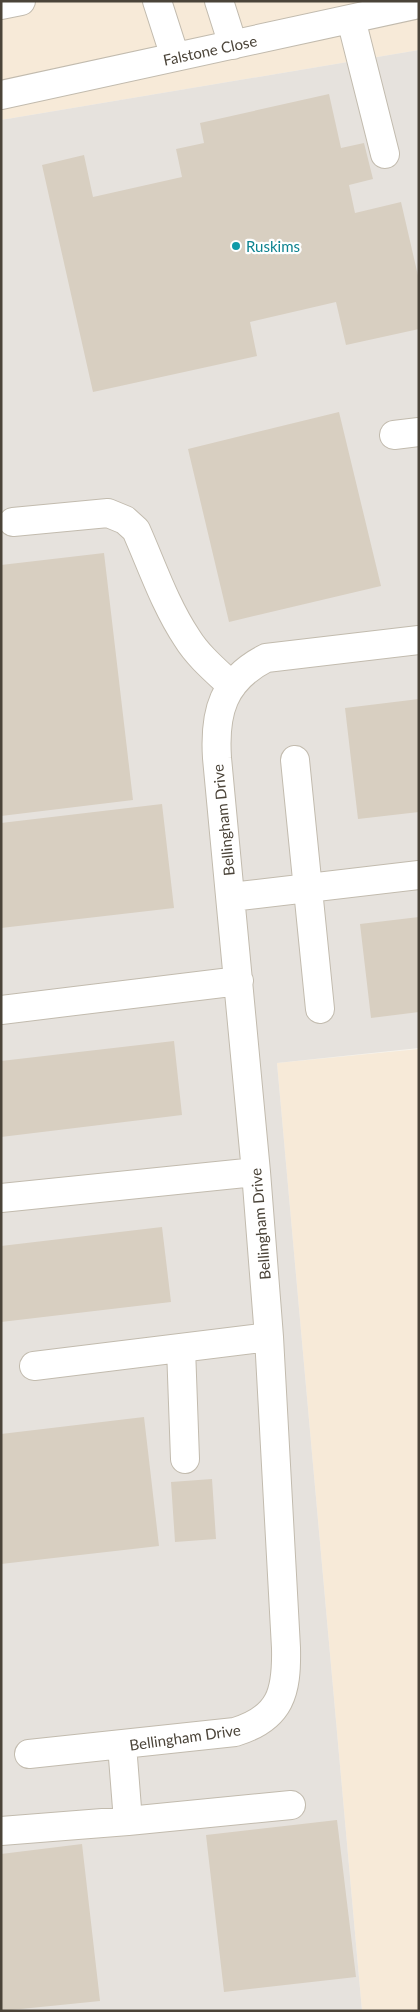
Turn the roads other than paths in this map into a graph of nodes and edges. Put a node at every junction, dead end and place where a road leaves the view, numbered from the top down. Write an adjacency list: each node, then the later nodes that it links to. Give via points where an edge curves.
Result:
1 (21, 1): 5 (lane)
2 (157, 1): 8 (lane)
3 (219, 1): 7 (lane)
4 (419, 4): 6 (lane, Falstone Close)
5 (1, 5)
6 (351, 19): 7 (lane, Falstone Close); 10 (lane)
7 (233, 45): 8 (lane, Falstone Close)
8 (175, 57): 9 (lane, Falstone Close)
9 (1, 95)
10 (385, 154)
11 (13, 522): 13 (lane, via 108,513 124,520 136,530 188,640)
12 (419, 640): 13 (lane, Bellingham Drive, via 266,658 253,665)
13 (232, 686): 17 (lane, Bellingham Drive, via 222,704 216,733)
14 (295, 760): 16 (lane)
15 (419, 875): 16 (lane)
16 (308, 887): 17 (lane); 19 (lane)
17 (231, 897): 18 (lane, Bellingham Drive)
18 (239, 982): 20 (lane); 21 (lane, Bellingham Drive)
19 (320, 1009)
20 (1, 1010)
21 (256, 1172): 22 (lane); 23 (lane, Bellingham Drive)
22 (1, 1198)
23 (269, 1337): 24 (lane); 27 (lane, Bellingham Drive, via 286,1648 285,1684 280,1698 263,1720 250,1728)
24 (181, 1348): 25 (lane); 26 (lane)
25 (34, 1366)
26 (185, 1458)
27 (122, 1745): 28 (lane, Bellingham Drive); 30 (lane)
28 (29, 1754)
29 (291, 1805): 30 (lane)
30 (128, 1820): 31 (lane)
31 (1, 1831)

